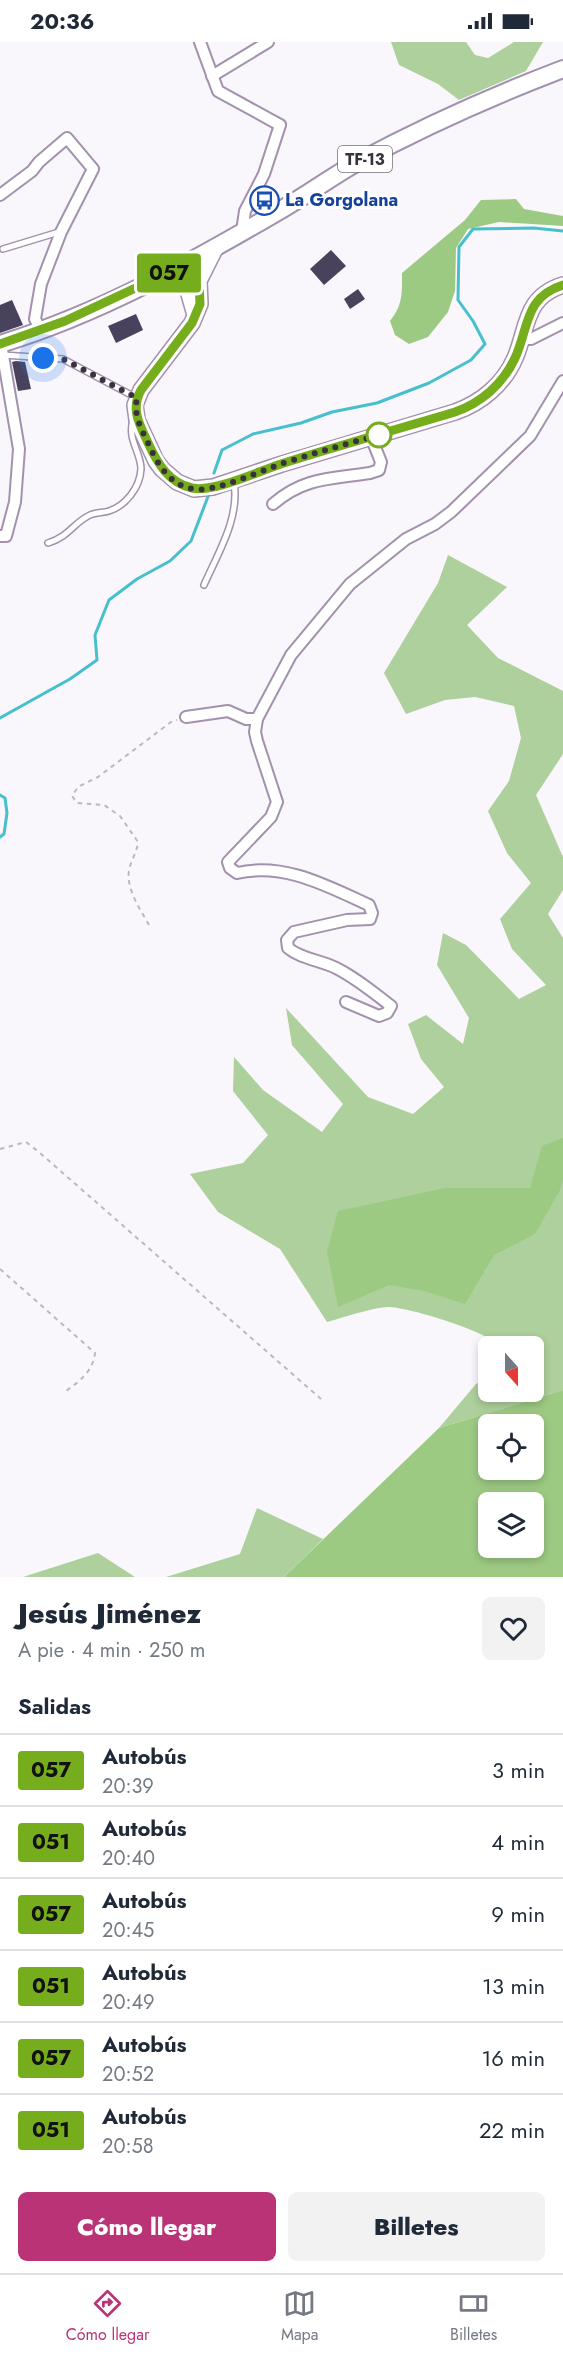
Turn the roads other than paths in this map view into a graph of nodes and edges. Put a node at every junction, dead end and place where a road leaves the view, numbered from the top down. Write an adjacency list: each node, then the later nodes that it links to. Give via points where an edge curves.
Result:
1 (200, 42): 4 (street)
2 (268, 42): 4 (street)
3 (563, 69): 6 (main road, TF-13, via 453,114 356,164)
4 (212, 76): 6 (street, via 218,91 280,125 264,174 245,211)
5 (0, 195): 7 (street, via 68,138 93,169)
6 (243, 231): 8 (main road, TF-13)
7 (61, 232): 9 (lane); 15 (street, via 41,284 35,319)
8 (216, 247): 10 (main road, TF-13); 12 (main road)
9 (3, 249)
10 (184, 268): 11 (main road, TF-13); 12 (main road)
11 (157, 279): 12 (main road); 15 (main road, TF-13)
12 (192, 285): 19 (main road, via 195,315)
13 (563, 285): 16 (main road, via 538,300 526,318)
14 (563, 323): 16 (street, via 531,339)
15 (41, 331): 17 (main road, TF-13)
16 (520, 339): 20 (main road, via 512,364 479,401)
17 (1, 348): 19 (lane, via 63,359); 23 (street, via 19,449 15,502 6,536)
18 (563, 381): 27 (street, via 530,436 451,512 406,539 350,584 291,655)
19 (136, 405): 21 (main road, via 156,461 177,482 204,489); 24 (lane, via 131,427 141,467 139,482 120,507 91,514 63,538)
20 (371, 437): 21 (main road); 22 (street, via 381,462 379,470 305,484)
21 (234, 480): 25 (lane, via 237,498 231,523)
22 (273, 504)
23 (0, 536)
24 (48, 543)
25 (204, 585)
26 (186, 717): 27 (street, via 228,711)
27 (256, 719): 28 (street, via 256,741 278,801 271,818 228,862 237,873 276,870 369,905 370,919 294,932 287,940 288,948 295,954 354,977 391,1006 379,1016)
28 (346, 1002)

